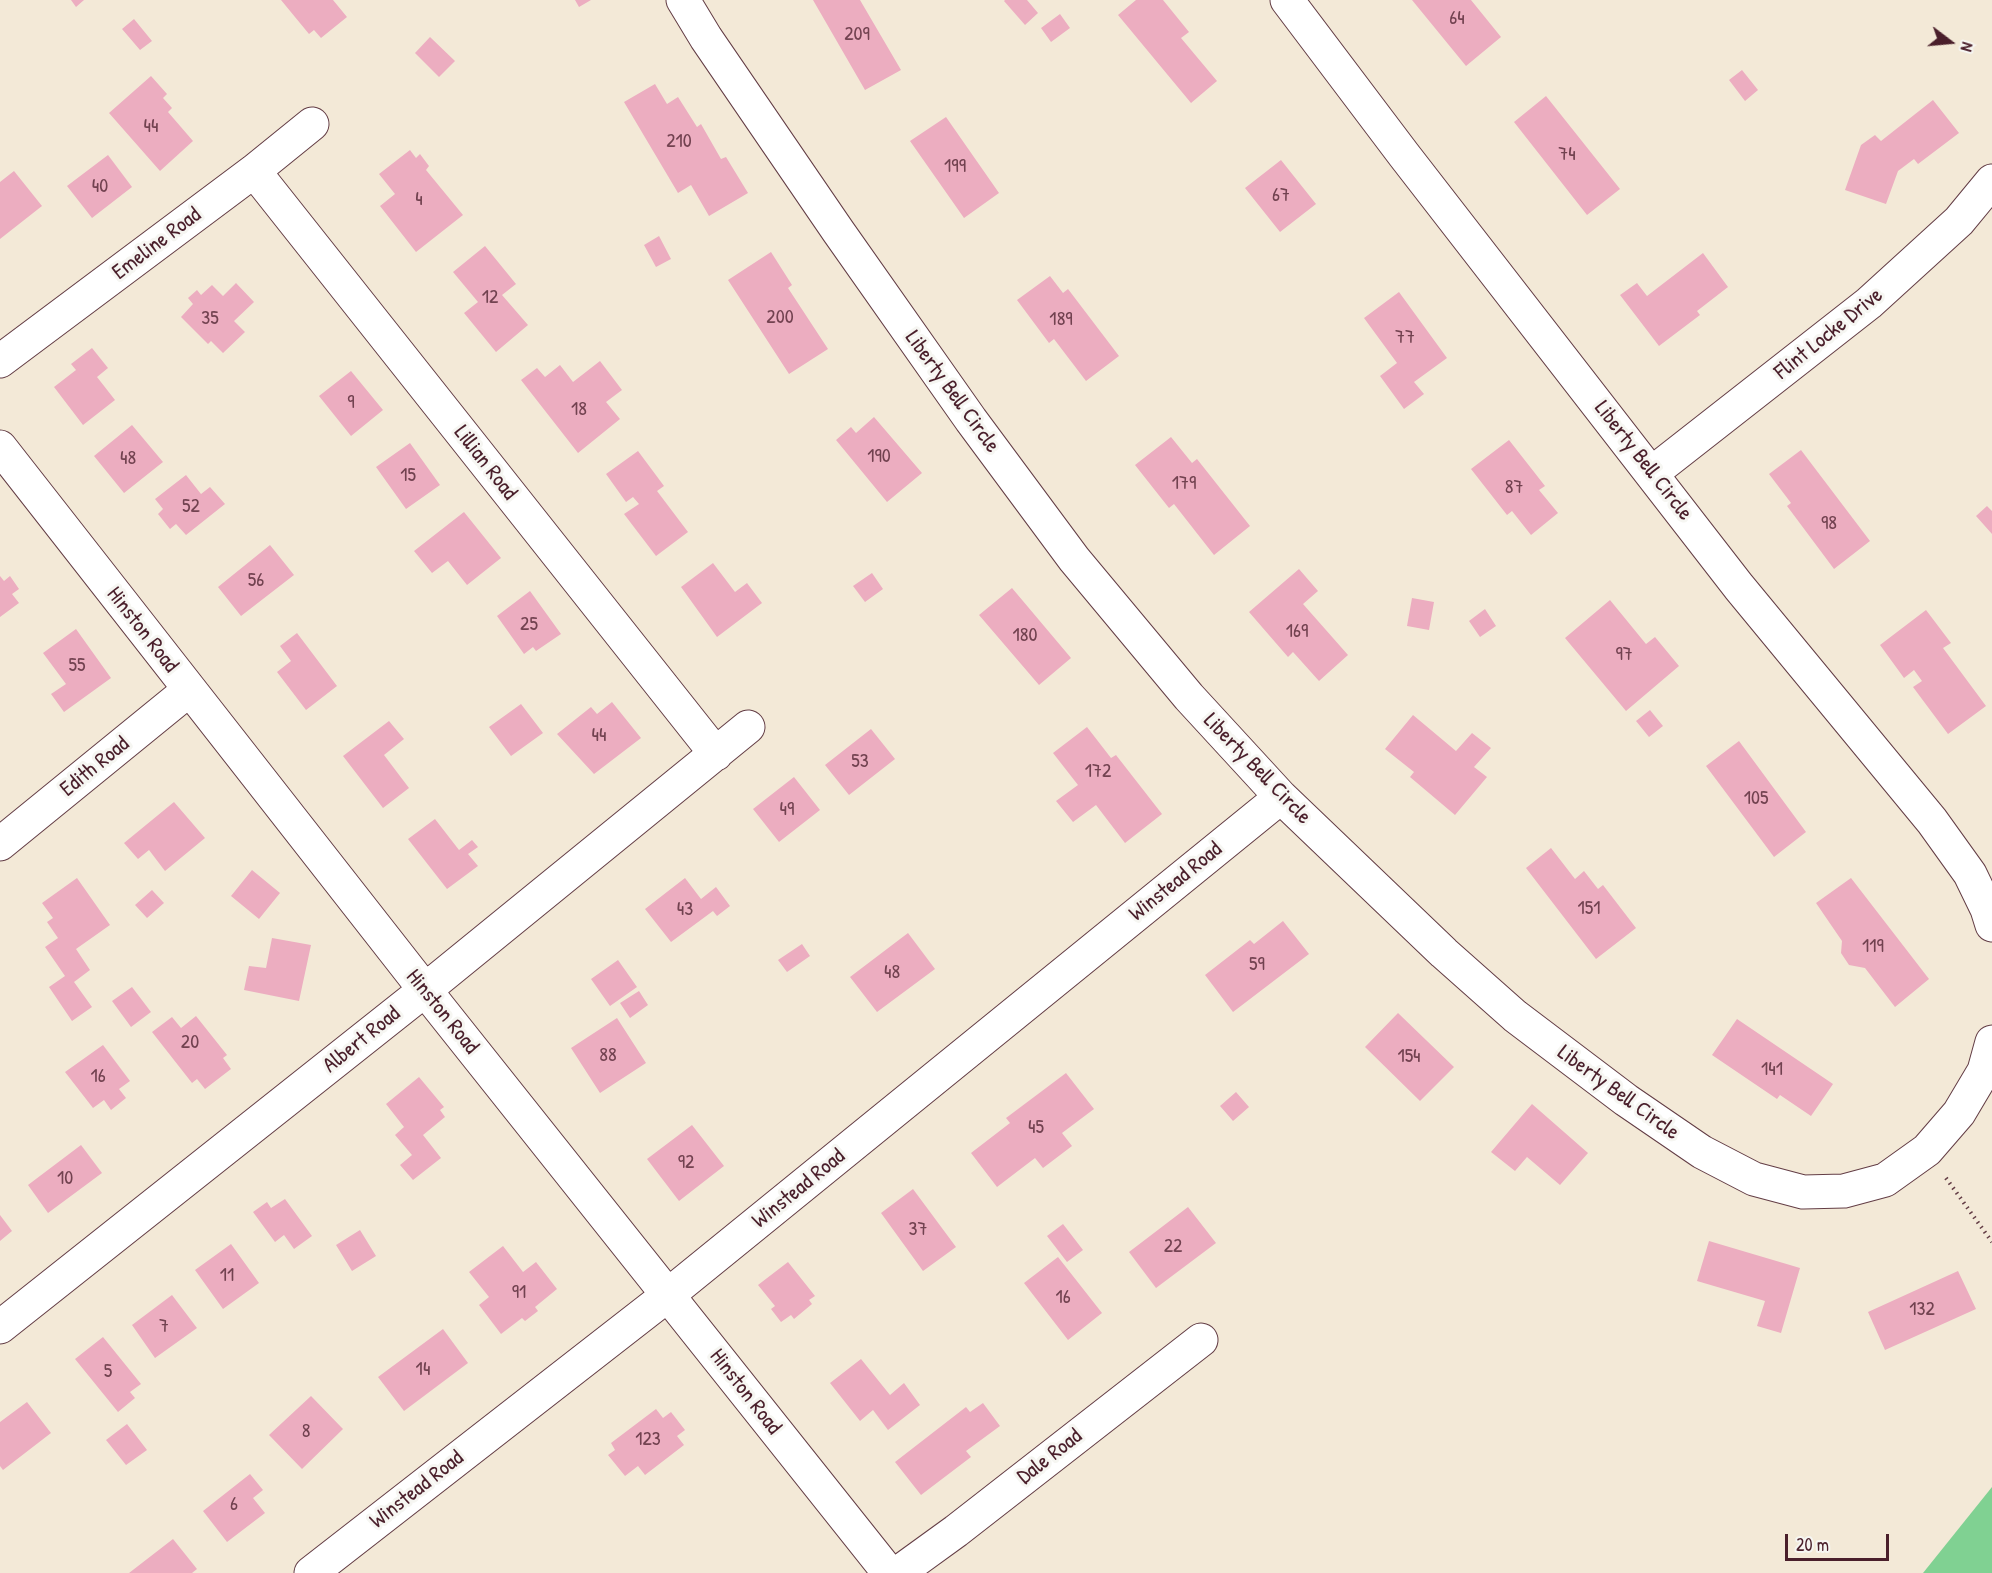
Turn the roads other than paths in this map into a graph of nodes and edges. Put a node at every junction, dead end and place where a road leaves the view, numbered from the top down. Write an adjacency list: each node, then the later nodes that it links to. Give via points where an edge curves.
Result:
1 (683, 0): 12 (street, Liberty Bell Circle, via 851,250 1074,559 1189,697)
2 (1287, 0): 8 (street, Liberty Bell Circle)
3 (312, 124): 4 (street, Emeline Road)
4 (254, 171): 6 (street, Emeline Road); 11 (street, Lillian Road)
5 (1992, 181): 8 (street, Flint Locke Drive, via 1959,221 1869,303)
6 (0, 361)
7 (0, 447): 9 (street, Hinston Road)
8 (1652, 473): 14 (street, Liberty Bell Circle, via 1739,587 1932,821 1970,874)
9 (189, 690): 13 (street, Edith Road); 15 (street, Hinston Road)
10 (748, 727): 11 (street, Albert Road)
11 (716, 754): 15 (street, Albert Road)
12 (1281, 797): 16 (street, Liberty Bell Circle, via 1515,1016 1702,1152 1754,1179 1803,1192 1844,1191 1885,1180 1927,1150 1959,1113 1984,1071); 17 (street, Winstead Road)
13 (0, 844)
14 (1992, 925)
15 (425, 990): 17 (street, Hinston Road); 18 (street, Albert Road)
16 (1992, 1042)
17 (668, 1295): 20 (street, Winstead Road); 21 (street, Hinston Road)
18 (0, 1327)
19 (1201, 1340): 22 (street, Dale Road)
20 (311, 1573)
21 (889, 1573)
22 (898, 1573)

